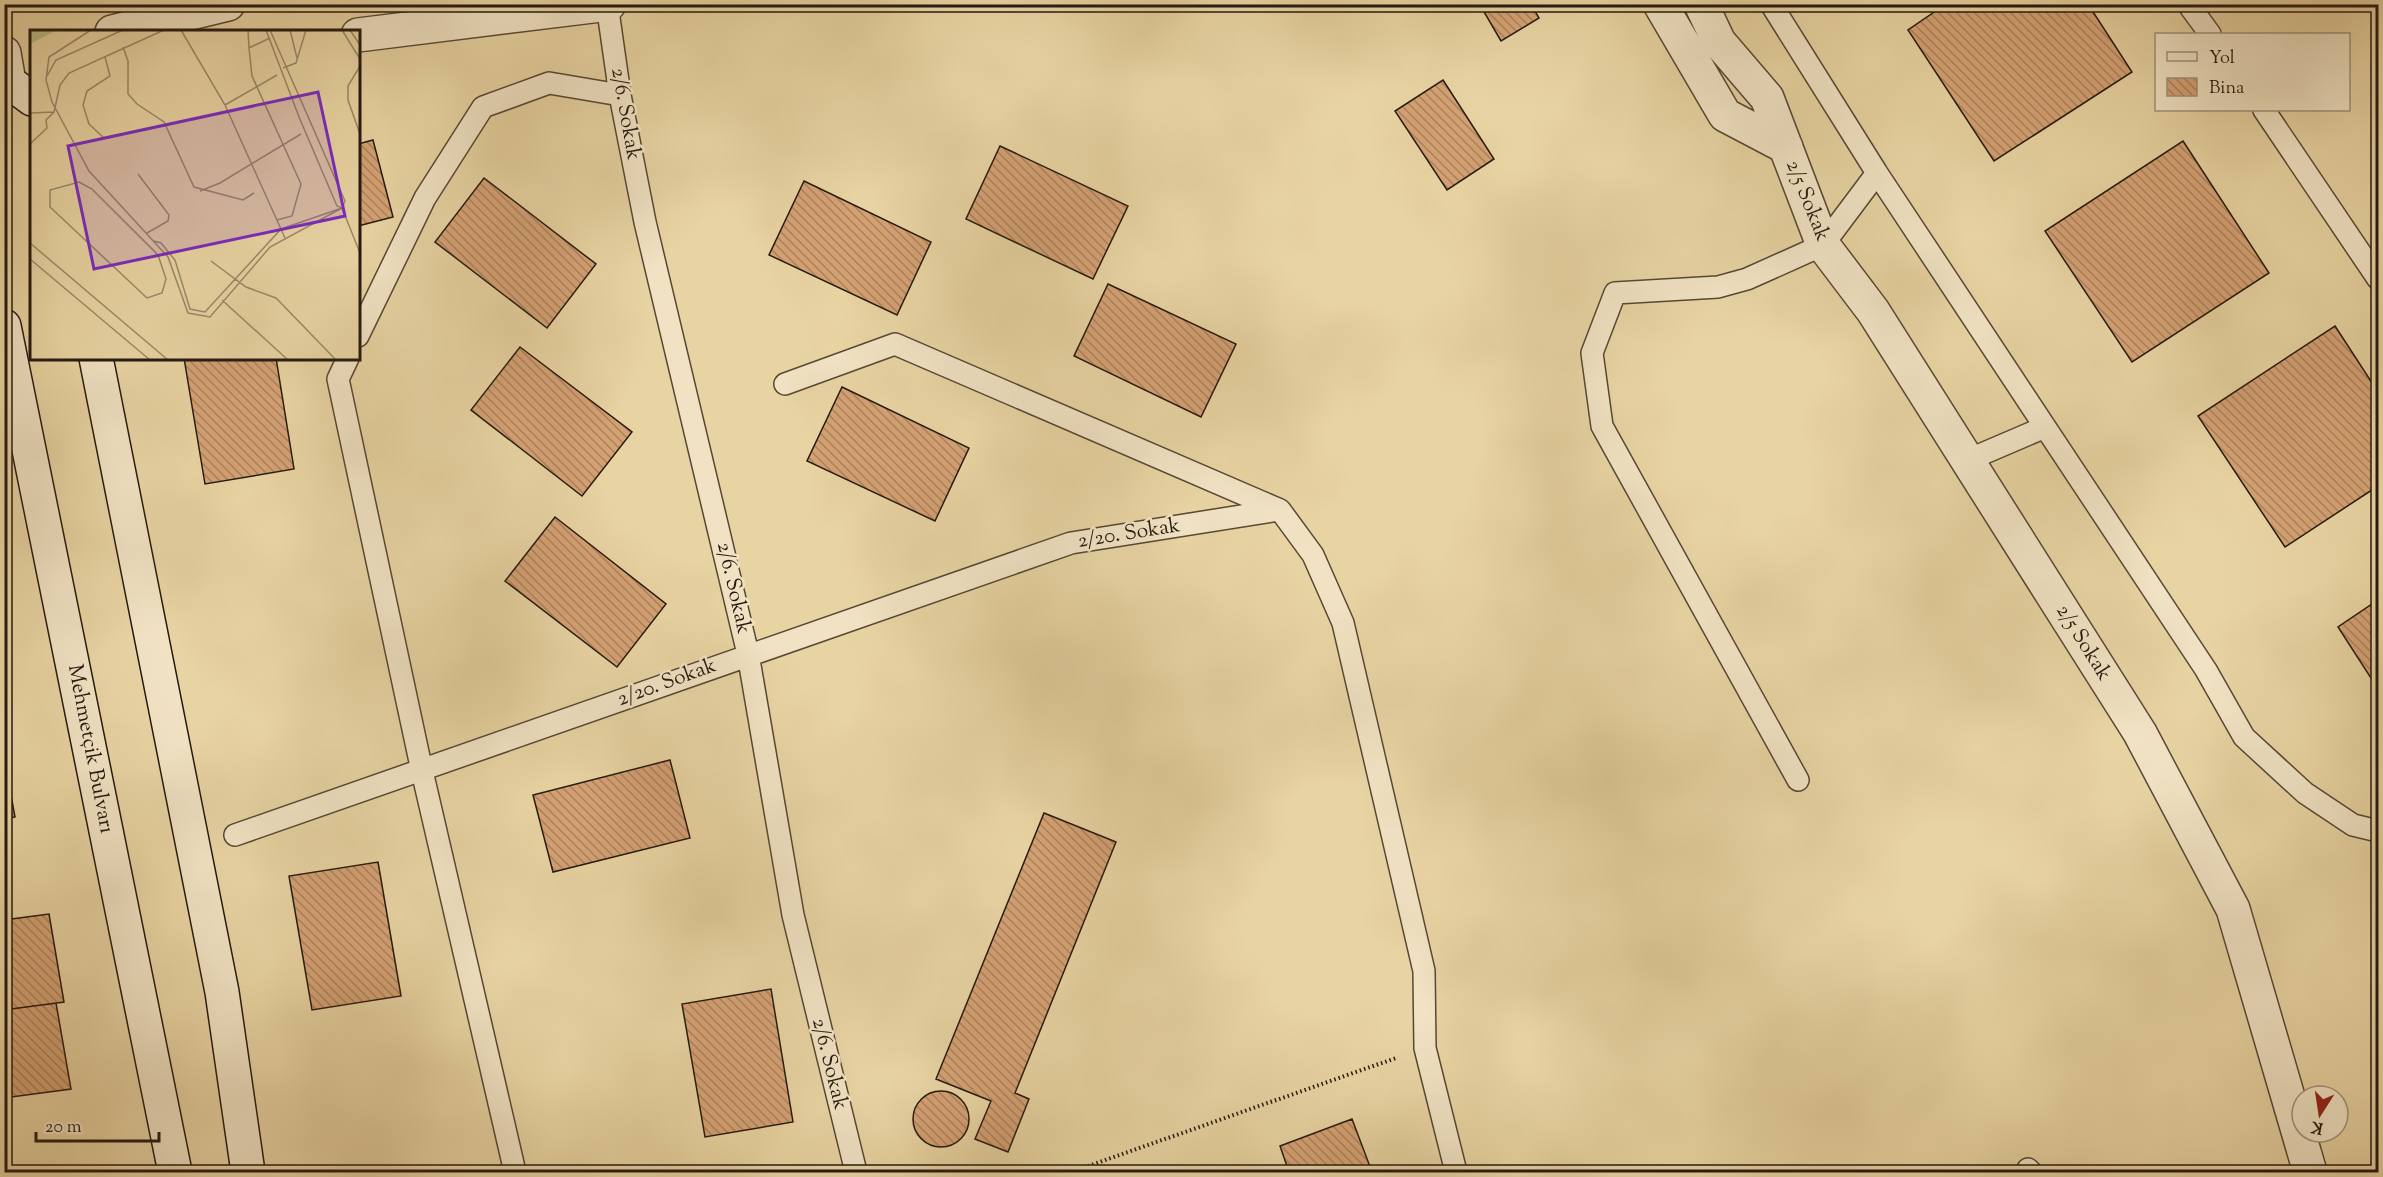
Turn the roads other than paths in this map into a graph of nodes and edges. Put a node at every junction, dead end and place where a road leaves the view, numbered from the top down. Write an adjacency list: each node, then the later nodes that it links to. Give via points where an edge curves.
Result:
1 (228, 4): 7 (street)
2 (1660, 4): 12 (street, 2/5 Sokak, via 1725,115)
3 (1701, 4): 12 (street, 2/5 Sokak, via 1719,42 1767,98)
4 (1771, 4): 13 (lane)
5 (2188, 4): 8 (lane)
6 (608, 5): 9 (street); 10 (lane, 2/6. Sokak)
7 (120, 30)
8 (2209, 33)
9 (360, 35)
10 (620, 95): 17 (lane, via 549,84 483,107 425,198); 24 (lane, 2/6. Sokak, via 645,222)
11 (2265, 111): 15 (lane)
12 (1786, 147): 14 (street, 2/5 Sokak)
13 (1877, 173): 14 (lane); 21 (lane)
14 (1823, 245): 22 (street, 2/5 Sokak, via 1873,311); 26 (lane, via 1747,279 1718,287 1615,293 1592,353 1602,426)
15 (2379, 279)
16 (4, 326): 29 (street, Mehmetçik Bulvarı)
17 (360, 332)
18 (96, 360): 30 (street, via 222,992)
19 (347, 360): 25 (lane, via 338,379)
20 (785, 384): 23 (lane, via 895,344)
21 (2045, 427): 22 (lane); 27 (lane, via 2206,670 2244,737 2305,793 2353,825)
22 (1968, 460): 34 (street, 2/5 Sokak, via 2140,733 2233,909)
23 (1280, 510): 24 (lane, 2/20. Sokak, via 1071,543); 33 (lane, via 1313,555 1343,623 1424,971 1425,1048)
24 (748, 654): 25 (lane, 2/20. Sokak); 32 (lane, 2/6. Sokak, via 793,915)
25 (423, 771): 28 (lane, 2/20. Sokak); 31 (lane)
26 (1798, 780)
27 (2379, 831)
28 (235, 835)
29 (175, 1173)
30 (248, 1173)
31 (515, 1173)
32 (856, 1173)
33 (1456, 1173)
34 (2310, 1173)

